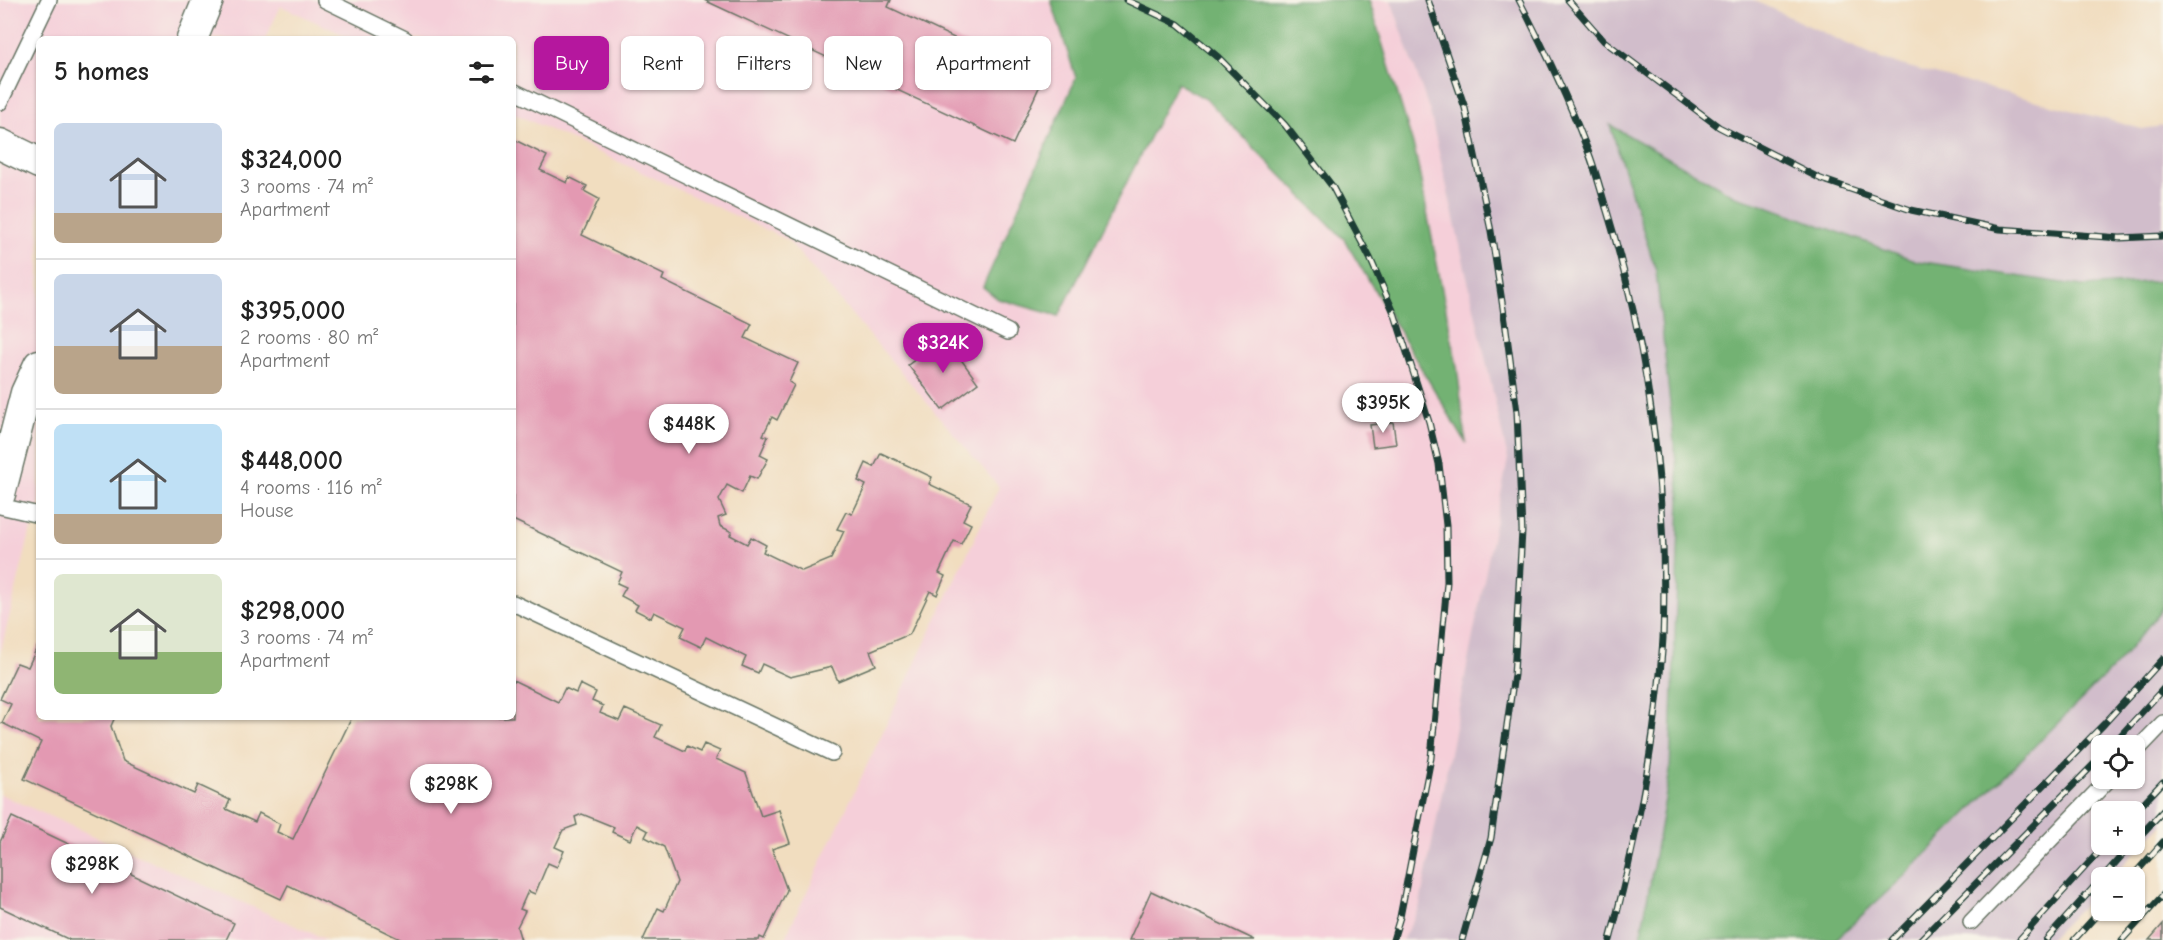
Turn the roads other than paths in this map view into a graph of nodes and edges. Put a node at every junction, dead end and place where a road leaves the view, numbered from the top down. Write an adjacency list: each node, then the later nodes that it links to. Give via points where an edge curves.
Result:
1 (49, 0): 7 (lane)
2 (208, 0): 4 (street)
3 (325, 0): 5 (lane)
4 (193, 36)
5 (399, 36)
6 (516, 92): 10 (lane)
7 (0, 102)
8 (0, 144): 9 (street)
9 (36, 162)
10 (1008, 332)
11 (36, 371): 12 (street, via 26,393)
12 (0, 494)
13 (0, 506): 14 (lane)
14 (36, 514)
15 (516, 604): 18 (lane)
16 (2163, 723): 17 (lane)
17 (2145, 742)
18 (832, 753)
19 (2099, 789): 20 (lane)
20 (1971, 922)

